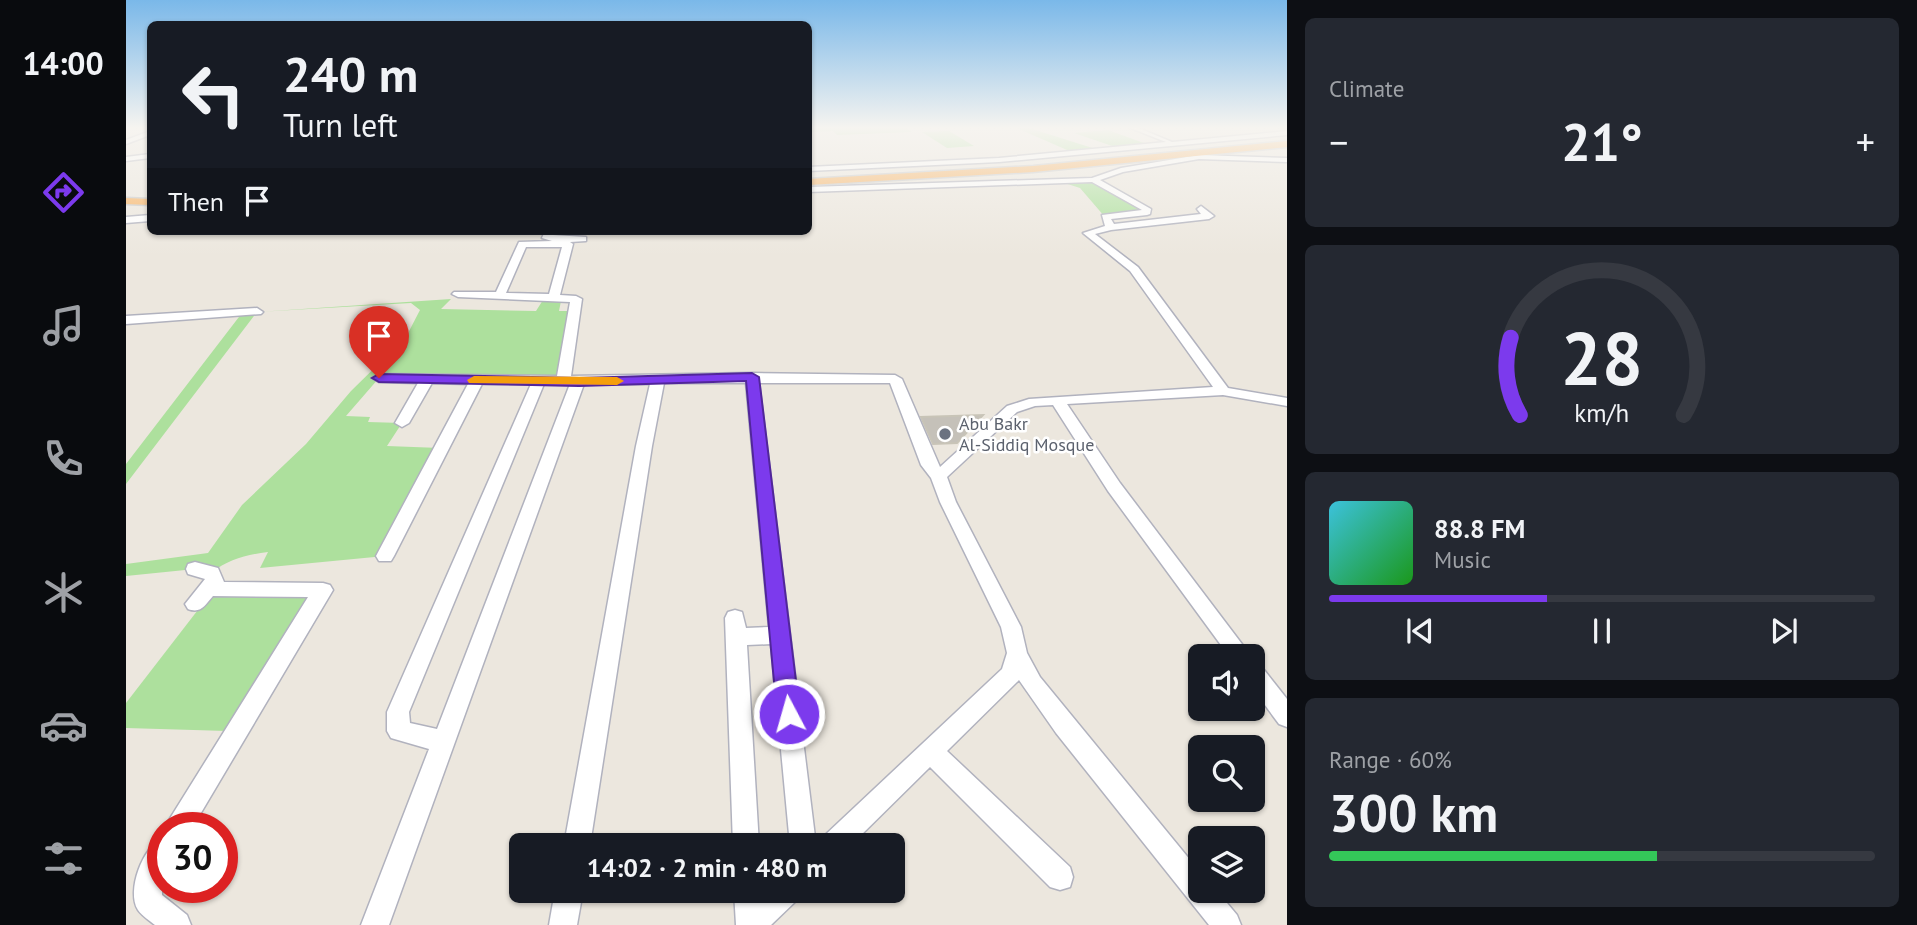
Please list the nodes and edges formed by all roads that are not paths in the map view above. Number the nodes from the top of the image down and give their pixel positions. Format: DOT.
graph roads {
  1 [pos="912,170"];
  2 [pos="1013,170"];
  3 [pos="1121,170"];
  4 [pos="812,176"];
  5 [pos="1093,180"];
  6 [pos="812,182"];
  7 [pos="812,190"];
  8 [pos="126,195"];
  9 [pos="147,196"];
  10 [pos="126,201"];
  11 [pos="147,202"];
  12 [pos="1201,209"];
  13 [pos="147,218"];
  14 [pos="126,219"];
  15 [pos="1111,227"];
  16 [pos="527,235"];
  17 [pos="548,235"];
  18 [pos="583,239"];
  19 [pos="565,241"];
  20 [pos="522,244"];
  21 [pos="458,294"];
  22 [pos="499,297"];
  23 [pos="554,299"];
  24 [pos="257,312"];
  25 [pos="126,320"];
  26 [pos="752,377"];
  27 [pos="379,378"];
  28 [pos="658,379"];
  29 [pos="427,380"];
  30 [pos="477,380"];
  31 [pos="539,381"];
  32 [pos="571,382"];
  33 [pos="1223,391"];
  34 [pos="1058,402"];
  35 [pos="1287,402"];
  36 [pos="402,423"];
  37 [pos="939,476"];
  38 [pos="384,556"];
  39 [pos="195,569"];
  40 [pos="780,635"];
  41 [pos="1232,644"];
  42 [pos="1017,653"];
  43 [pos="1265,688"];
  44 [pos="1287,717"];
  45 [pos="444,743"];
  46 [pos="930,751"];
  47 [pos="187,812"];
  48 [pos="578,833"];
  49 [pos="745,833"];
  50 [pos="802,833"];
  51 [pos="845,833"];
  52 [pos="1060,877"];
  53 [pos="150,903"];
  54 [pos="567,903"];
  55 [pos="772,903"];
  56 [pos="758,915"];
  57 [pos="177,925"];
  58 [pos="375,925"];
  59 [pos="563,925"];
  60 [pos="1227,925"];
  1 -- 4 [label="highway"];
  2 -- 6 [label="highway"];
  3 -- 5 [label="street"];
  5 -- 7 [label="street"];
  5 -- 15 [label="street"];
  8 -- 9 [label="highway"];
  10 -- 11 [label="highway"];
  12 -- 15 [label="street"];
  13 -- 14 [label="street"];
  15 -- 33 [label="street"];
  16 -- 20 [label="street"];
  17 -- 19 [label="street"];
  18 -- 19 [label="street"];
  19 -- 20 [label="street"];
  19 -- 23 [label="street"];
  20 -- 22 [label="street"];
  21 -- 22 [label="street"];
  22 -- 23 [label="street"];
  23 -- 32 [label="street"];
  24 -- 25 [label="street"];
  26 -- 28 [label="street"];
  26 -- 37 [label="street"];
  26 -- 40 [label="street"];
  27 -- 29 [label="street"];
  28 -- 32 [label="street"];
  28 -- 48 [label="street"];
  29 -- 30 [label="street"];
  29 -- 36 [label="street"];
  30 -- 31 [label="street"];
  30 -- 38 [label="street"];
  31 -- 32 [label="street"];
  31 -- 45 [label="street"];
  32 -- 45 [label="street"];
  33 -- 34 [label="street"];
  33 -- 35 [label="street"];
  34 -- 37 [label="street"];
  34 -- 41 [label="street"];
  37 -- 42 [label="street"];
  39 -- 47 [label="street"];
  40 -- 49 [label="street"];
  40 -- 50 [label="street"];
  42 -- 46 [label="street"];
  42 -- 60 [label="street"];
  43 -- 44 [label="street"];
  45 -- 58 [label="street"];
  46 -- 51 [label="street"];
  46 -- 52 [label="street"];
  53 -- 57 [label="street"];
  54 -- 59 [label="street"];
  55 -- 56 [label="street"];
}
